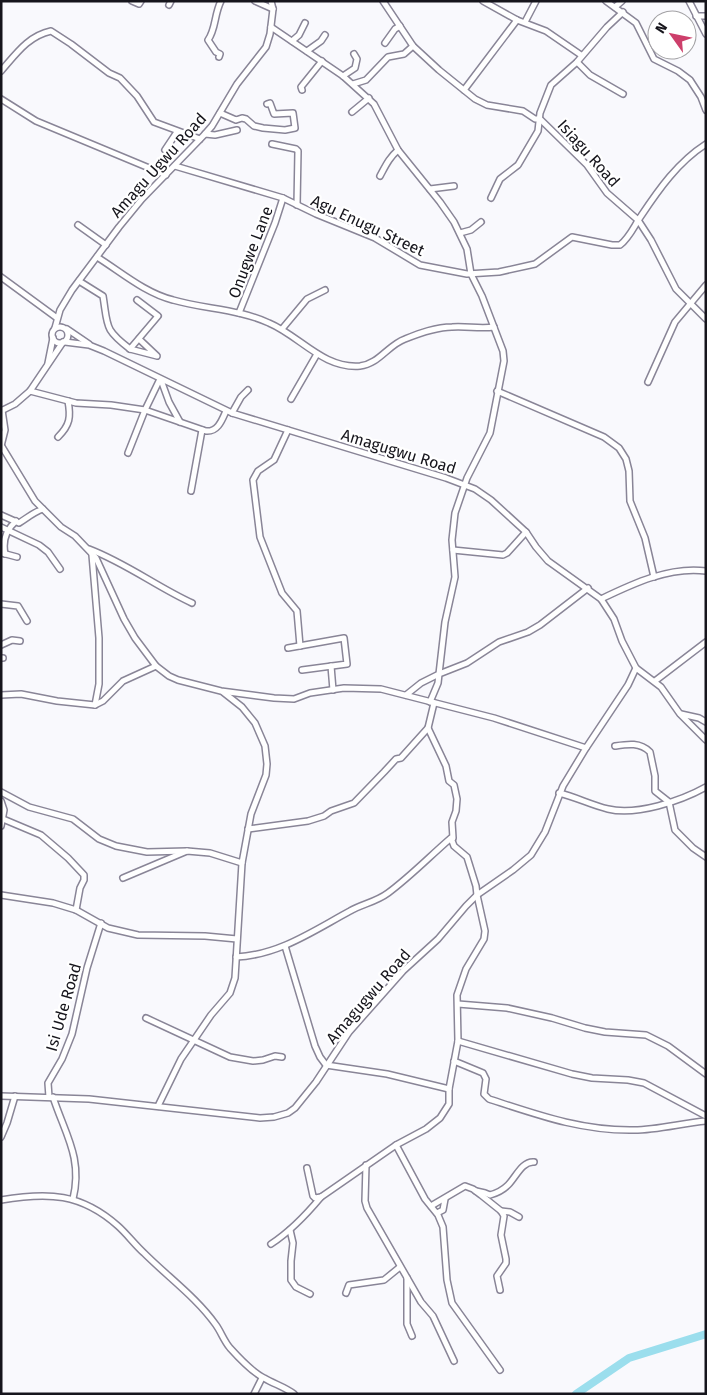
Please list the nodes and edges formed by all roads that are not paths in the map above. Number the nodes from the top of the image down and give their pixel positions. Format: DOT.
graph roads {
  1 [pos="132,1"];
  2 [pos="141,1"];
  3 [pos="221,1"];
  4 [pos="255,1"];
  5 [pos="271,1"];
  6 [pos="383,1"];
  7 [pos="483,1"];
  8 [pos="536,1"];
  9 [pos="606,1"];
  10 [pos="622,1"];
  11 [pos="615,7"];
  12 [pos="273,9"];
  13 [pos="623,12"];
  14 [pos="697,18"];
  15 [pos="517,20"];
  16 [pos="525,22"];
  17 [pos="306,23"];
  18 [pos="400,26"];
  19 [pos="271,27"];
  20 [pos="706,34"];
  21 [pos="325,35"];
  22 [pos="292,41"];
  23 [pos="386,43"];
  24 [pos="413,46"];
  25 [pos="307,51"];
  26 [pos="354,54"];
  27 [pos="581,56"];
  28 [pos="219,57"];
  29 [pos="322,61"];
  30 [pos="577,62"];
  31 [pos="1,70"];
  32 [pos="343,76"];
  33 [pos="353,84"];
  34 [pos="302,90"];
  35 [pos="464,90"];
  36 [pos="623,94"];
  37 [pos="369,98"];
  38 [pos="1,99"];
  39 [pos="267,104"];
  40 [pos="706,110"];
  41 [pos="352,112"];
  42 [pos="220,113"];
  43 [pos="540,119"];
  44 [pos="237,130"];
  45 [pos="177,132"];
  46 [pos="205,134"];
  47 [pos="200,139"];
  48 [pos="272,144"];
  49 [pos="706,144"];
  50 [pos="165,150"];
  51 [pos="398,150"];
  52 [pos="175,166"];
  53 [pos="166,175"];
  54 [pos="380,176"];
  55 [pos="454,186"];
  56 [pos="430,189"];
  57 [pos="283,198"];
  58 [pos="491,198"];
  59 [pos="296,205"];
  60 [pos="638,220"];
  61 [pos="481,222"];
  62 [pos="78,225"];
  63 [pos="460,233"];
  64 [pos="106,245"];
  65 [pos="97,257"];
  66 [pos="471,274"];
  67 [pos="1,277"];
  68 [pos="79,281"];
  69 [pos="706,285"];
  70 [pos="325,290"];
  71 [pos="137,300"];
  72 [pos="690,302"];
  73 [pos="239,314"];
  74 [pos="58,316"];
  75 [pos="706,319"];
  76 [pos="494,327"];
  77 [pos="55,328"];
  78 [pos="64,328"];
  79 [pos="282,329"];
  80 [pos="53,338"];
  81 [pos="139,339"];
  82 [pos="64,342"];
  83 [pos="89,345"];
  84 [pos="130,350"];
  85 [pos="317,354"];
  86 [pos="48,363"];
  87 [pos="160,379"];
  88 [pos="648,382"];
  89 [pos="248,390"];
  90 [pos="497,391"];
  91 [pos="30,392"];
  92 [pos="291,399"];
  93 [pos="68,401"];
  94 [pos="2,410"];
  95 [pos="145,410"];
  96 [pos="226,411"];
  97 [pos="232,414"];
  98 [pos="180,422"];
  99 [pos="202,430"];
  100 [pos="288,430"];
  101 [pos="58,437"];
  102 [pos="1,446"];
  103 [pos="128,453"];
  104 [pos="465,484"];
  105 [pos="191,491"];
  106 [pos="43,509"];
  107 [pos="1,514"];
  108 [pos="16,521"];
  109 [pos="1,527"];
  110 [pos="7,530"];
  111 [pos="526,532"];
  112 [pos="86,548"];
  113 [pos="453,550"];
  114 [pos="3,554"];
  115 [pos="92,554"];
  116 [pos="17,557"];
  117 [pos="60,569"];
  118 [pos="706,571"];
  119 [pos="654,577"];
  120 [pos="588,588"];
  121 [pos="601,599"];
  122 [pos="192,603"];
  123 [pos="1,604"];
  124 [pos="27,621"];
  125 [pos="20,641"];
  126 [pos="706,642"];
  127 [pos="1,645"];
  128 [pos="300,646"];
  129 [pos="288,648"];
  130 [pos="156,666"];
  131 [pos="331,666"];
  132 [pos="636,668"];
  133 [pos="302,670"];
  134 [pos="439,674"];
  135 [pos="655,681"];
  136 [pos="333,690"];
  137 [pos="222,691"];
  138 [pos="1,695"];
  139 [pos="406,695"];
  140 [pos="432,703"];
  141 [pos="95,705"];
  142 [pos="680,714"];
  143 [pos="706,722"];
  144 [pos="428,728"];
  145 [pos="706,740"];
  146 [pos="615,746"];
  147 [pos="586,748"];
  148 [pos="706,787"];
  149 [pos="1,792"];
  150 [pos="559,793"];
  151 [pos="1,801"];
  152 [pos="669,802"];
  153 [pos="3,819"];
  154 [pos="1,826"];
  155 [pos="248,829"];
  156 [pos="453,838"];
  157 [pos="187,851"];
  158 [pos="706,858"];
  159 [pos="242,862"];
  160 [pos="123,878"];
  161 [pos="1,895"];
  162 [pos="477,895"];
  163 [pos="76,910"];
  164 [pos="101,923"];
  165 [pos="237,939"];
  166 [pos="286,946"];
  167 [pos="236,957"];
  168 [pos="458,1004"];
  169 [pos="146,1018"];
  170 [pos="193,1040"];
  171 [pos="458,1041"];
  172 [pos="282,1057"];
  173 [pos="454,1061"];
  174 [pos="326,1065"];
  175 [pos="706,1074"];
  176 [pos="449,1088"];
  177 [pos="1,1096"];
  178 [pos="15,1096"];
  179 [pos="51,1097"];
  180 [pos="158,1106"];
  181 [pos="706,1116"];
  182 [pos="706,1121"];
  183 [pos="1,1137"];
  184 [pos="396,1145"];
  185 [pos="534,1162"];
  186 [pos="366,1165"];
  187 [pos="306,1168"];
  188 [pos="476,1191"];
  189 [pos="321,1197"];
  190 [pos="73,1199"];
  191 [pos="445,1199"];
  192 [pos="1,1200"];
  193 [pos="431,1206"];
  194 [pos="501,1211"];
  195 [pos="437,1214"];
  196 [pos="520,1217"];
  197 [pos="290,1230"];
  198 [pos="271,1244"];
  199 [pos="400,1267"];
  200 [pos="407,1278"];
  201 [pos="500,1290"];
  202 [pos="346,1292"];
  203 [pos="310,1294"];
  204 [pos="412,1336"];
  205 [pos="454,1361"];
  206 [pos="500,1370"];
  207 [pos="262,1378"];
  208 [pos="254,1394"];
  209 [pos="294,1394"];
  1 -- 2 [label="street"];
  3 -- 28 [label="street"];
  4 -- 12 [label="street"];
  5 -- 12 [label="street, Amagu Ugwu Road"];
  6 -- 18 [label="street, Isiagu Road"];
  7 -- 15 [label="street"];
  8 -- 16 [label="street"];
  9 -- 11 [label="street"];
  10 -- 11 [label="street"];
  11 -- 13 [label="street"];
  12 -- 19 [label="street, Amagu Ugwu Road"];
  13 -- 27 [label="street"];
  13 -- 40 [label="street"];
  14 -- 20 [label="street"];
  15 -- 16 [label="street"];
  15 -- 35 [label="street"];
  16 -- 27 [label="street"];
  17 -- 22 [label="street"];
  18 -- 23 [label="street"];
  18 -- 24 [label="street, Isiagu Road"];
  19 -- 22 [label="street"];
  19 -- 42 [label="street, Amagu Ugwu Road"];
  21 -- 25 [label="street"];
  22 -- 25 [label="street"];
  24 -- 33 [label="street"];
  24 -- 35 [label="street, Isiagu Road"];
  25 -- 29 [label="street"];
  26 -- 32 [label="street"];
  27 -- 30 [label="street"];
  29 -- 32 [label="street"];
  29 -- 34 [label="street"];
  30 -- 36 [label="street"];
  30 -- 43 [label="street"];
  31 -- 45 [label="street"];
  32 -- 33 [label="street"];
  33 -- 37 [label="street"];
  35 -- 43 [label="street, Isiagu Road"];
  37 -- 41 [label="street"];
  37 -- 51 [label="street"];
  38 -- 53 [label="street"];
  39 -- 42 [label="street"];
  42 -- 46 [label="street, Amagu Ugwu Road"];
  43 -- 58 [label="street"];
  43 -- 60 [label="street, Isiagu Road"];
  44 -- 46 [label="street"];
  45 -- 47 [label="street"];
  45 -- 50 [label="street"];
  46 -- 47 [label="street, Amagu Ugwu Road"];
  47 -- 52 [label="street, Amagu Ugwu Road"];
  48 -- 59 [label="street"];
  49 -- 60 [label="street, Agu Enugu Street"];
  51 -- 54 [label="street"];
  51 -- 56 [label="street"];
  52 -- 53 [label="street, Amagu Ugwu Road"];
  52 -- 57 [label="street, Agu Enugu Street"];
  53 -- 64 [label="street, Amagu Ugwu Road"];
  55 -- 56 [label="street"];
  56 -- 63 [label="street"];
  57 -- 59 [label="street, Agu Enugu Street"];
  57 -- 73 [label="street, Onugwe Lane"];
  59 -- 66 [label="street, Agu Enugu Street"];
  60 -- 66 [label="street, Agu Enugu Street"];
  60 -- 72 [label="street, Isiagu Road"];
  61 -- 63 [label="street"];
  62 -- 64 [label="street"];
  63 -- 66 [label="street"];
  64 -- 65 [label="street, Amagu Ugwu Road"];
  65 -- 68 [label="street, Amagu Ugwu Road"];
  65 -- 73 [label="street"];
  66 -- 76 [label="street"];
  67 -- 74 [label="street"];
  68 -- 74 [label="street, Amagu Ugwu Road"];
  68 -- 84 [label="street"];
  69 -- 72 [label="street"];
  70 -- 79 [label="street"];
  71 -- 81 [label="street"];
  72 -- 75 [label="street, Isiagu Road"];
  72 -- 88 [label="street"];
  73 -- 79 [label="street"];
  74 -- 77 [label="street"];
  74 -- 78 [label="street"];
  76 -- 85 [label="street"];
  76 -- 90 [label="street"];
  77 -- 78 [label="street"];
  77 -- 80 [label="street"];
  78 -- 82 [label="street"];
  78 -- 83 [label="street"];
  79 -- 85 [label="street"];
  80 -- 82 [label="street"];
  80 -- 86 [label="street"];
  81 -- 84 [label="street"];
  81 -- 84 [label="street"];
  82 -- 83 [label="street"];
  82 -- 86 [label="street"];
  83 -- 87 [label="street, Amagugwu Road"];
  85 -- 92 [label="street"];
  86 -- 91 [label="street"];
  87 -- 95 [label="street"];
  87 -- 96 [label="street, Amagugwu Road"];
  87 -- 98 [label="street"];
  89 -- 97 [label="street"];
  90 -- 104 [label="street"];
  90 -- 119 [label="street"];
  91 -- 93 [label="street"];
  91 -- 94 [label="street"];
  93 -- 95 [label="street"];
  93 -- 101 [label="street"];
  94 -- 102 [label="street"];
  95 -- 98 [label="street"];
  95 -- 103 [label="street"];
  96 -- 97 [label="street, Amagugwu Road"];
  96 -- 99 [label="street"];
  97 -- 100 [label="street, Amagugwu Road"];
  98 -- 99 [label="street"];
  99 -- 105 [label="street"];
  100 -- 104 [label="street, Amagugwu Road"];
  100 -- 128 [label="street"];
  102 -- 106 [label="street"];
  104 -- 111 [label="street, Amagugwu Road"];
  104 -- 113 [label="street"];
  106 -- 108 [label="street"];
  106 -- 112 [label="street"];
  107 -- 108 [label="street"];
  108 -- 110 [label="street"];
  109 -- 110 [label="street"];
  110 -- 114 [label="street"];
  110 -- 117 [label="street"];
  111 -- 113 [label="street"];
  111 -- 120 [label="street, Amagugwu Road"];
  112 -- 115 [label="street"];
  112 -- 122 [label="street"];
  113 -- 134 [label="street"];
  114 -- 116 [label="street"];
  115 -- 130 [label="street"];
  115 -- 141 [label="street"];
  118 -- 119 [label="street"];
  119 -- 121 [label="street"];
  120 -- 121 [label="street, Amagugwu Road"];
  120 -- 134 [label="street"];
  121 -- 132 [label="street, Amagugwu Road"];
  123 -- 124 [label="street"];
  125 -- 127 [label="street"];
  126 -- 135 [label="street"];
  128 -- 129 [label="street"];
  128 -- 131 [label="street"];
  130 -- 137 [label="street"];
  130 -- 141 [label="street"];
  131 -- 133 [label="street"];
  131 -- 136 [label="street"];
  132 -- 135 [label="street, Amagugwu Road"];
  132 -- 147 [label="street, Amagugwu Road"];
  134 -- 139 [label="street"];
  134 -- 140 [label="street"];
  135 -- 142 [label="street, Amagugwu Road"];
  136 -- 137 [label="street"];
  136 -- 139 [label="street"];
  137 -- 155 [label="street"];
  138 -- 141 [label="street"];
  139 -- 140 [label="street"];
  140 -- 144 [label="street"];
  140 -- 147 [label="street"];
  142 -- 143 [label="street"];
  142 -- 145 [label="street, Amagugwu Road"];
  144 -- 155 [label="street"];
  144 -- 156 [label="street"];
  146 -- 152 [label="street"];
  147 -- 150 [label="street, Amagugwu Road"];
  148 -- 152 [label="street"];
  149 -- 157 [label="street"];
  150 -- 152 [label="street"];
  150 -- 162 [label="street, Amagugwu Road"];
  151 -- 153 [label="street"];
  152 -- 158 [label="street"];
  153 -- 154 [label="street"];
  153 -- 163 [label="street"];
  155 -- 159 [label="street"];
  156 -- 162 [label="street"];
  156 -- 166 [label="street"];
  157 -- 159 [label="street"];
  157 -- 160 [label="street"];
  159 -- 165 [label="street"];
  161 -- 163 [label="street"];
  162 -- 168 [label="street"];
  162 -- 174 [label="street, Amagugwu Road"];
  163 -- 164 [label="street"];
  164 -- 165 [label="street"];
  164 -- 179 [label="street, Isi Ude Road"];
  165 -- 167 [label="street"];
  166 -- 167 [label="street"];
  166 -- 174 [label="street"];
  167 -- 170 [label="street"];
  168 -- 171 [label="street"];
  168 -- 175 [label="street"];
  169 -- 170 [label="street"];
  170 -- 172 [label="street"];
  170 -- 180 [label="street"];
  171 -- 173 [label="street"];
  171 -- 181 [label="street"];
  173 -- 176 [label="street"];
  173 -- 182 [label="street"];
  174 -- 176 [label="street"];
  174 -- 180 [label="street, Amagugwu Road"];
  176 -- 184 [label="street"];
  177 -- 178 [label="street, Amagugwu Road"];
  178 -- 179 [label="street, Amagugwu Road"];
  178 -- 183 [label="street"];
  179 -- 180 [label="street, Amagugwu Road"];
  179 -- 190 [label="street"];
  184 -- 186 [label="street"];
  184 -- 193 [label="street"];
  185 -- 188 [label="street"];
  186 -- 189 [label="street"];
  186 -- 199 [label="street"];
  187 -- 189 [label="street"];
  188 -- 191 [label="street"];
  188 -- 194 [label="street"];
  189 -- 197 [label="street"];
  190 -- 192 [label="street"];
  190 -- 207 [label="street"];
  191 -- 193 [label="street"];
  191 -- 195 [label="street"];
  193 -- 195 [label="street"];
  194 -- 196 [label="street"];
  194 -- 201 [label="street"];
  195 -- 206 [label="street"];
  197 -- 198 [label="street"];
  197 -- 203 [label="street"];
  199 -- 200 [label="street"];
  199 -- 202 [label="street"];
  200 -- 204 [label="street"];
  200 -- 205 [label="street"];
  207 -- 208 [label="street"];
  207 -- 209 [label="street"];
}
